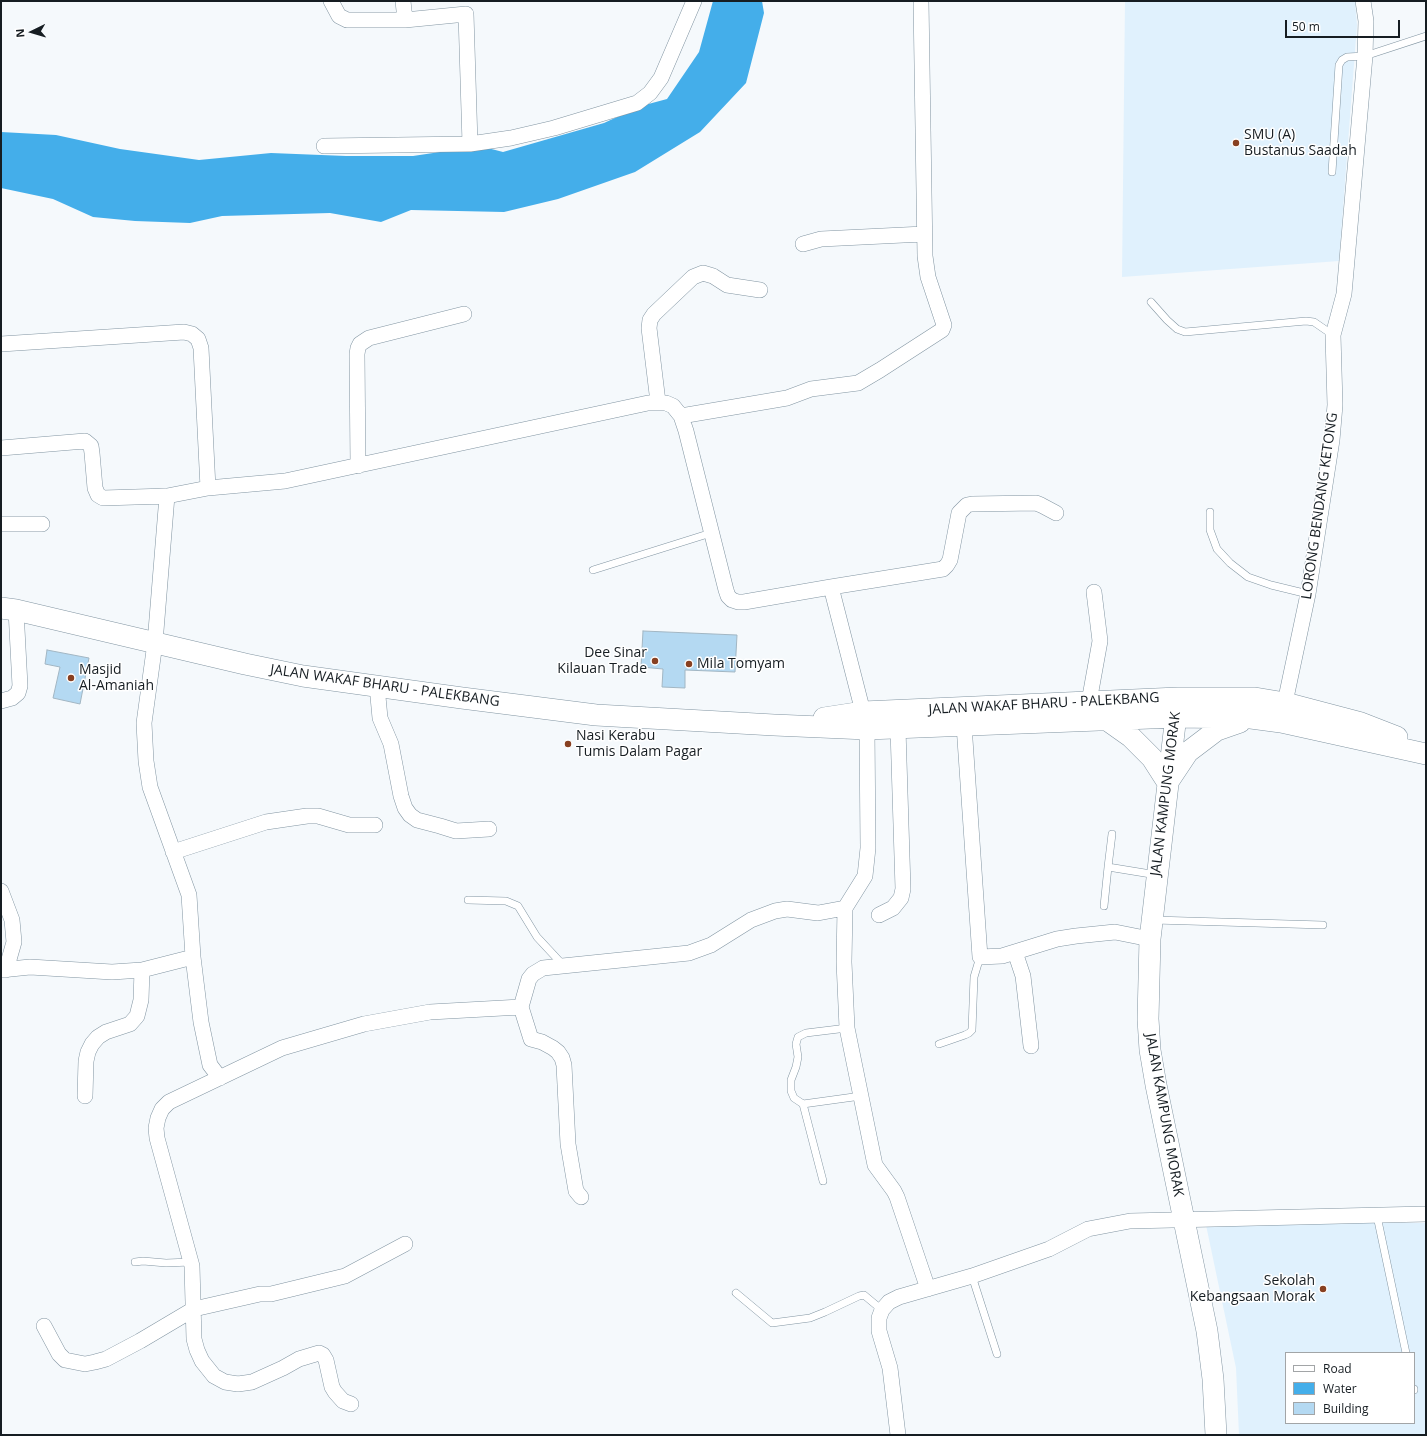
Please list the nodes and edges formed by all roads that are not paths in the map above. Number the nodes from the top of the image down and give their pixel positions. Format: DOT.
graph roads {
  1 [pos="331,1"];
  2 [pos="403,1"];
  3 [pos="694,1"];
  4 [pos="921,1"];
  5 [pos="1362,1"];
  6 [pos="465,8"];
  7 [pos="405,20"];
  8 [pos="1426,36"];
  9 [pos="1365,56"];
  10 [pos="470,144"];
  11 [pos="324,146"];
  12 [pos="1332,172"];
  13 [pos="924,234"];
  14 [pos="803,244"];
  15 [pos="760,290"];
  16 [pos="1151,302"];
  17 [pos="464,314"];
  18 [pos="1333,336"];
  19 [pos="1,344"];
  20 [pos="658,402"];
  21 [pos="681,416"];
  22 [pos="1,448"];
  23 [pos="358,466"];
  24 [pos="208,488"];
  25 [pos="167,496"];
  26 [pos="1210,512"];
  27 [pos="1056,513"];
  28 [pos="1,524"];
  29 [pos="42,524"];
  30 [pos="711,533"];
  31 [pos="593,570"];
  32 [pos="831,587"];
  33 [pos="1094,592"];
  34 [pos="1308,594"];
  35 [pos="9,609"];
  36 [pos="155,643"];
  37 [pos="377,686"];
  38 [pos="1,701"];
  39 [pos="1089,702"];
  40 [pos="1177,708"];
  41 [pos="1283,713"];
  42 [pos="1251,718"];
  43 [pos="1107,720"];
  44 [pos="865,721"];
  45 [pos="964,725"];
  46 [pos="898,729"];
  47 [pos="1426,750"];
  48 [pos="1426,754"];
  49 [pos="1168,783"];
  50 [pos="375,825"];
  51 [pos="489,829"];
  52 [pos="1112,834"];
  53 [pos="174,852"];
  54 [pos="1108,867"];
  55 [pos="1157,874"];
  56 [pos="1,891"];
  57 [pos="468,900"];
  58 [pos="1104,906"];
  59 [pos="845,908"];
  60 [pos="879,915"];
  61 [pos="1323,925"];
  62 [pos="1151,930"];
  63 [pos="1015,952"];
  64 [pos="193,957"];
  65 [pos="980,957"];
  66 [pos="565,967"];
  67 [pos="4,970"];
  68 [pos="142,970"];
  69 [pos="521,1007"];
  70 [pos="847,1028"];
  71 [pos="940,1044"];
  72 [pos="1031,1046"];
  73 [pos="220,1078"];
  74 [pos="84,1096"];
  75 [pos="861,1096"];
  76 [pos="804,1104"];
  77 [pos="823,1181"];
  78 [pos="581,1197"];
  79 [pos="1426,1214"];
  80 [pos="1376,1216"];
  81 [pos="1184,1220"];
  82 [pos="405,1244"];
  83 [pos="135,1262"];
  84 [pos="191,1262"];
  85 [pos="972,1276"];
  86 [pos="928,1289"];
  87 [pos="736,1293"];
  88 [pos="194,1309"];
  89 [pos="882,1310"];
  90 [pos="44,1326"];
  91 [pos="1406,1352"];
  92 [pos="997,1354"];
  93 [pos="351,1404"];
  94 [pos="898,1435"];
  95 [pos="1216,1435"];
  1 -- 7 [label="street"];
  2 -- 7 [label="street"];
  3 -- 10 [label="street"];
  4 -- 13 [label="street"];
  5 -- 9 [label="street, LORONG BENDANG KETONG"];
  6 -- 7 [label="street"];
  6 -- 10 [label="street"];
  8 -- 9 [label="lane"];
  9 -- 12 [label="lane"];
  9 -- 18 [label="street, LORONG BENDANG KETONG"];
  10 -- 11 [label="street"];
  13 -- 14 [label="street"];
  13 -- 21 [label="street"];
  15 -- 20 [label="street"];
  16 -- 18 [label="lane"];
  17 -- 23 [label="street"];
  18 -- 34 [label="street, LORONG BENDANG KETONG"];
  19 -- 24 [label="street"];
  20 -- 21 [label="street"];
  20 -- 23 [label="street"];
  21 -- 30 [label="street"];
  22 -- 25 [label="street"];
  23 -- 24 [label="street"];
  24 -- 25 [label="street"];
  25 -- 36 [label="street"];
  26 -- 34 [label="lane"];
  27 -- 32 [label="street"];
  28 -- 29 [label="street"];
  30 -- 31 [label="lane"];
  30 -- 32 [label="street"];
  32 -- 44 [label="street"];
  33 -- 39 [label="street"];
  34 -- 41 [label="street, LORONG BENDANG KETONG"];
  35 -- 36 [label="main road, JALAN WAKAF BHARU - PALEKBANG"];
  35 -- 38 [label="street"];
  36 -- 37 [label="main road, JALAN WAKAF BHARU - PALEKBANG"];
  36 -- 53 [label="street"];
  37 -- 44 [label="main road, JALAN WAKAF BHARU - PALEKBANG"];
  37 -- 51 [label="street"];
  39 -- 40 [label="main road, JALAN WAKAF BHARU - PALEKBANG"];
  39 -- 44 [label="main road, JALAN WAKAF BHARU - PALEKBANG"];
  40 -- 41 [label="main road, JALAN WAKAF BHARU - PALEKBANG"];
  40 -- 42 [label="main road, JALAN WAKAF BHARU - PALEKBANG"];
  40 -- 43 [label="main road, JALAN WAKAF BHARU - PALEKBANG"];
  40 -- 49 [label="main road, JALAN KAMPUNG MORAK"];
  41 -- 42 [label="main road, JALAN WAKAF BHARU - PALEKBANG"];
  41 -- 47 [label="main road, JALAN WAKAF BHARU - PALEKBANG"];
  41 -- 48 [label="main road, JALAN WAKAF BHARU - PALEKBANG"];
  42 -- 49 [label="main road"];
  43 -- 45 [label="main road, JALAN WAKAF BHARU - PALEKBANG"];
  43 -- 49 [label="main road"];
  44 -- 46 [label="main road, JALAN WAKAF BHARU - PALEKBANG"];
  44 -- 59 [label="street"];
  45 -- 46 [label="main road, JALAN WAKAF BHARU - PALEKBANG"];
  45 -- 65 [label="street"];
  46 -- 60 [label="street"];
  49 -- 55 [label="main road, JALAN KAMPUNG MORAK"];
  50 -- 53 [label="street"];
  52 -- 54 [label="lane"];
  53 -- 64 [label="street"];
  54 -- 55 [label="lane"];
  54 -- 58 [label="lane"];
  55 -- 62 [label="main road, JALAN KAMPUNG MORAK"];
  56 -- 67 [label="street"];
  57 -- 66 [label="lane"];
  59 -- 66 [label="street"];
  59 -- 70 [label="street"];
  61 -- 62 [label="lane"];
  62 -- 63 [label="street"];
  62 -- 81 [label="main road, JALAN KAMPUNG MORAK"];
  63 -- 65 [label="street"];
  63 -- 72 [label="street"];
  64 -- 68 [label="street"];
  64 -- 73 [label="street"];
  65 -- 71 [label="lane"];
  66 -- 69 [label="street"];
  67 -- 68 [label="street"];
  68 -- 74 [label="street"];
  69 -- 73 [label="street"];
  69 -- 78 [label="street"];
  70 -- 75 [label="street"];
  70 -- 76 [label="lane"];
  73 -- 84 [label="street"];
  75 -- 76 [label="lane"];
  75 -- 86 [label="street"];
  76 -- 77 [label="lane"];
  79 -- 80 [label="street"];
  80 -- 81 [label="street"];
  80 -- 91 [label="lane"];
  81 -- 85 [label="street"];
  81 -- 95 [label="main road, JALAN KAMPUNG MORAK"];
  82 -- 88 [label="street"];
  83 -- 84 [label="lane"];
  84 -- 88 [label="street"];
  85 -- 86 [label="street"];
  85 -- 92 [label="lane"];
  86 -- 89 [label="street"];
  87 -- 89 [label="lane"];
  88 -- 90 [label="street"];
  88 -- 93 [label="street"];
  89 -- 94 [label="street"];
}
